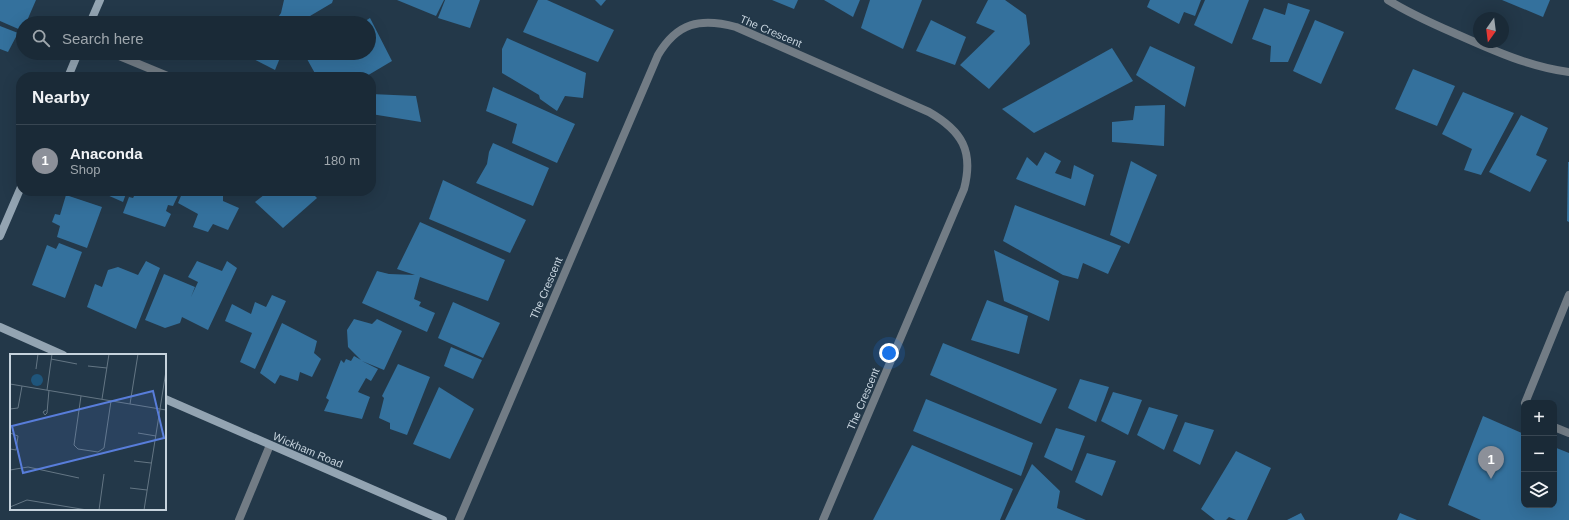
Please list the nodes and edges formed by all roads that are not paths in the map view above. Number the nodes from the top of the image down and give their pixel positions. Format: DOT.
graph roads {
  1 [pos="100,0"];
  2 [pos="1388,0"];
  3 [pos="93,16"];
  4 [pos="75,60"];
  5 [pos="129,60"];
  6 [pos="70,72"];
  7 [pos="158,72"];
  8 [pos="1569,72"];
  9 [pos="17,196"];
  10 [pos="0,236"];
  11 [pos="1569,295"];
  12 [pos="0,327"];
  13 [pos="61,354"];
  14 [pos="166,400"];
  15 [pos="1526,400"];
  16 [pos="1557,428"];
  17 [pos="1569,433"];
  18 [pos="270,445"];
  19 [pos="239,520"];
  20 [pos="443,520"];
  21 [pos="459,520"];
  22 [pos="823,520"];
  1 -- 3 [label="main road"];
  2 -- 8 [label="street"];
  4 -- 6 [label="main road"];
  5 -- 7 [label="street"];
  9 -- 10 [label="main road"];
  11 -- 15 [label="street"];
  12 -- 13 [label="main road"];
  14 -- 18 [label="main road, Wickham Road"];
  16 -- 17 [label="street"];
  18 -- 19 [label="street"];
  18 -- 20 [label="main road, Wickham Road"];
  21 -- 22 [label="street, The Crescent"];
}
